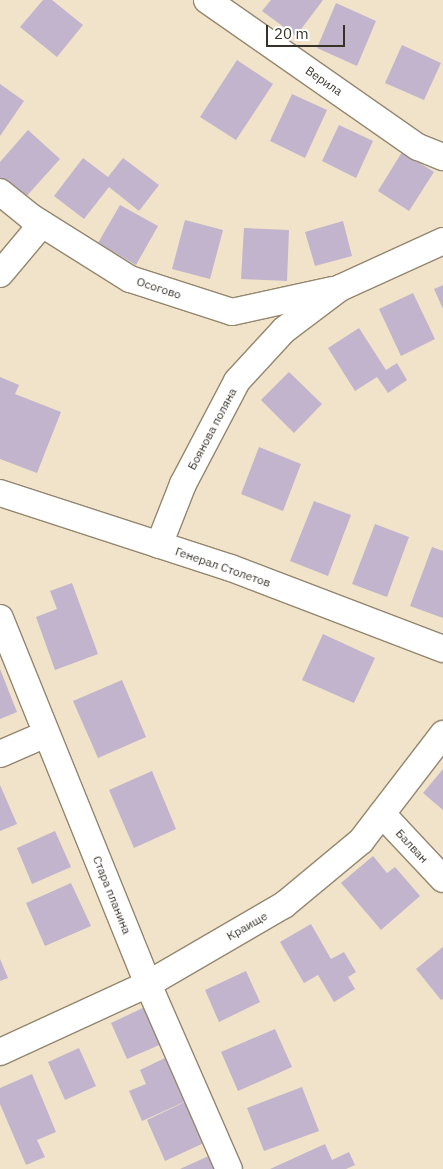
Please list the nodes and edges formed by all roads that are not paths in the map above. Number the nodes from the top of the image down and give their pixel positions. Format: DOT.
graph roads {
  1 [pos="207,0"];
  2 [pos="443,157"];
  3 [pos="0,192"];
  4 [pos="42,224"];
  5 [pos="443,242"];
  6 [pos="0,274"];
  7 [pos="340,288"];
  8 [pos="0,493"];
  9 [pos="159,545"];
  10 [pos="0,618"];
  11 [pos="443,649"];
  12 [pos="46,734"];
  13 [pos="443,734"];
  14 [pos="0,754"];
  15 [pos="382,814"];
  16 [pos="443,879"];
  17 [pos="148,984"];
  18 [pos="0,1052"];
  19 [pos="229,1169"];
  1 -- 2 [label="street, Верила"];
  3 -- 4 [label="street, Осогово"];
  4 -- 6 [label="street"];
  4 -- 7 [label="street, Осогово"];
  5 -- 7 [label="street, Боянова поляна"];
  7 -- 9 [label="street, Боянова поляна"];
  8 -- 9 [label="street, Генерал Столетов"];
  9 -- 11 [label="street, Генерал Столетов"];
  10 -- 12 [label="street, Стара планина"];
  12 -- 14 [label="street"];
  12 -- 17 [label="street, Стара планина"];
  13 -- 15 [label="street, Краище"];
  15 -- 16 [label="street, Балван"];
  15 -- 17 [label="street, Краище"];
  17 -- 18 [label="street, Краище"];
  17 -- 19 [label="street, Стара планина"];
}
